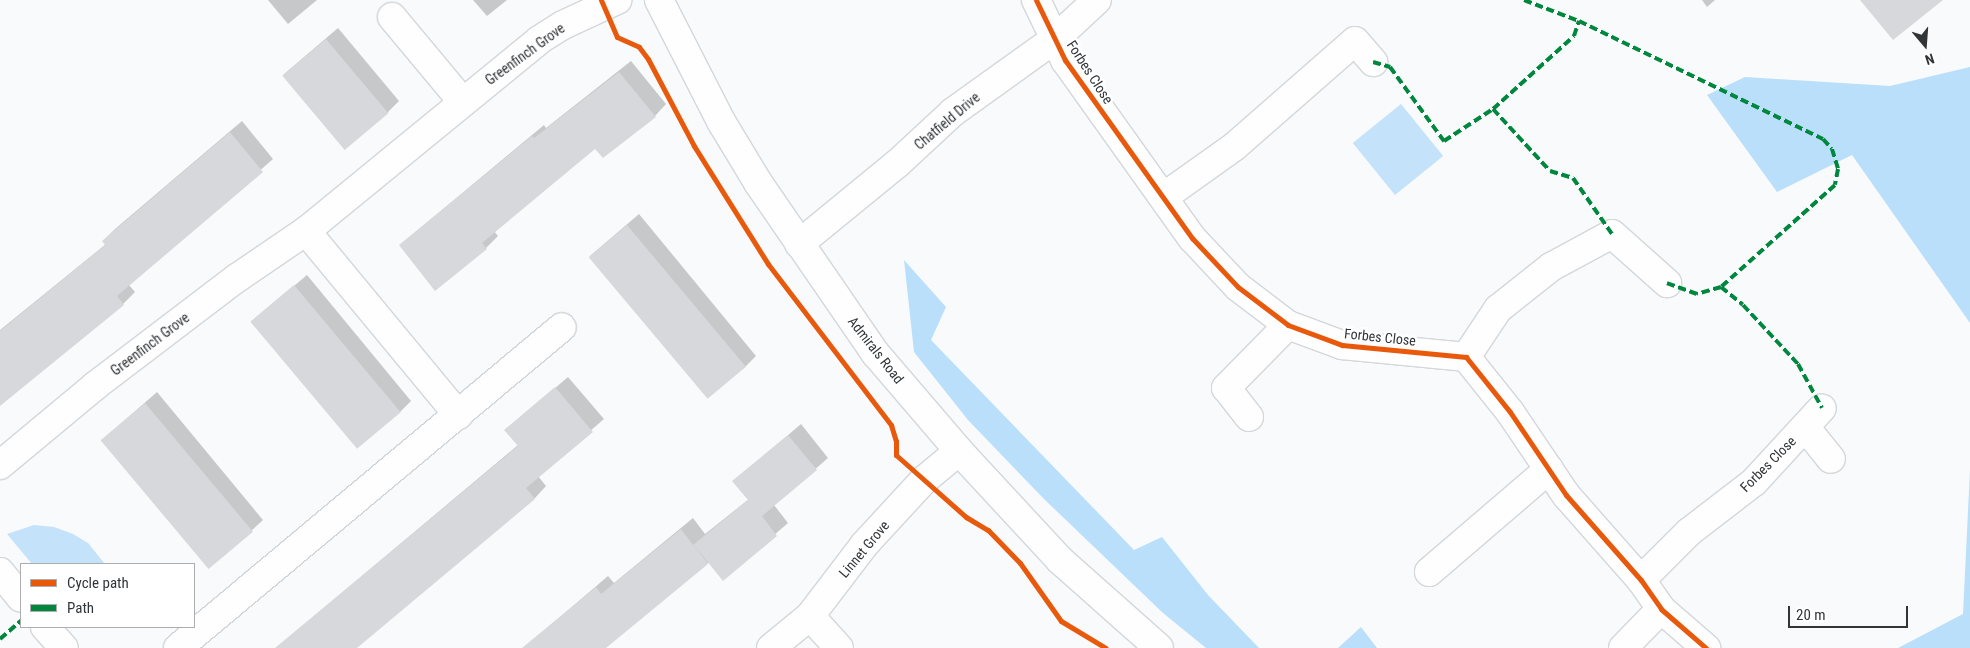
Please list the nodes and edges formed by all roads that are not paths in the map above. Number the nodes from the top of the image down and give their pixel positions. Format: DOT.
graph roads {
  1 [pos="618,0"];
  2 [pos="659,0"];
  3 [pos="1036,0"];
  4 [pos="1097,0"];
  5 [pos="392,17"];
  6 [pos="1055,39"];
  7 [pos="1373,62"];
  8 [pos="462,101"];
  9 [pos="1165,196"];
  10 [pos="306,231"];
  11 [pos="799,244"];
  12 [pos="1667,283"];
  13 [pos="1288,325"];
  14 [pos="562,327"];
  15 [pos="1466,356"];
  16 [pos="458,415"];
  17 [pos="1249,418"];
  18 [pos="959,451"];
  19 [pos="1831,459"];
  20 [pos="0,466"];
  21 [pos="1549,469"];
  22 [pos="0,572"];
  23 [pos="1429,572"];
  24 [pos="1641,580"];
  25 [pos="20,597"];
  26 [pos="1661,609"];
  27 [pos="810,616"];
  28 [pos="46,628"];
  29 [pos="64,648"];
  30 [pos="178,648"];
  31 [pos="771,648"];
  32 [pos="839,648"];
  33 [pos="1159,648"];
  34 [pos="1623,648"];
  35 [pos="1706,648"];
  1 -- 8 [label="street, Greenfinch Grove"];
  2 -- 11 [label="street, Admirals Road"];
  3 -- 6 [label="street, Forbes Close"];
  4 -- 6 [label="street, Chatfield Drive"];
  5 -- 8 [label="street"];
  6 -- 9 [label="street, Forbes Close"];
  6 -- 11 [label="street, Chatfield Drive"];
  7 -- 9 [label="street"];
  8 -- 10 [label="street, Greenfinch Grove"];
  9 -- 13 [label="street, Forbes Close"];
  10 -- 16 [label="street"];
  10 -- 20 [label="street, Greenfinch Grove"];
  11 -- 18 [label="street, Admirals Road"];
  12 -- 15 [label="street"];
  13 -- 15 [label="street, Forbes Close"];
  13 -- 17 [label="street"];
  14 -- 16 [label="street"];
  15 -- 21 [label="street"];
  16 -- 30 [label="street"];
  18 -- 27 [label="street, Linnet Grove"];
  18 -- 33 [label="street, Admirals Road"];
  19 -- 24 [label="street, Forbes Close"];
  21 -- 23 [label="street"];
  21 -- 24 [label="street"];
  22 -- 25 [label="street"];
  24 -- 26 [label="street"];
  26 -- 34 [label="street"];
  26 -- 35 [label="street"];
  27 -- 31 [label="street, Linnet Grove"];
  27 -- 32 [label="street"];
  28 -- 29 [label="street"];
}
